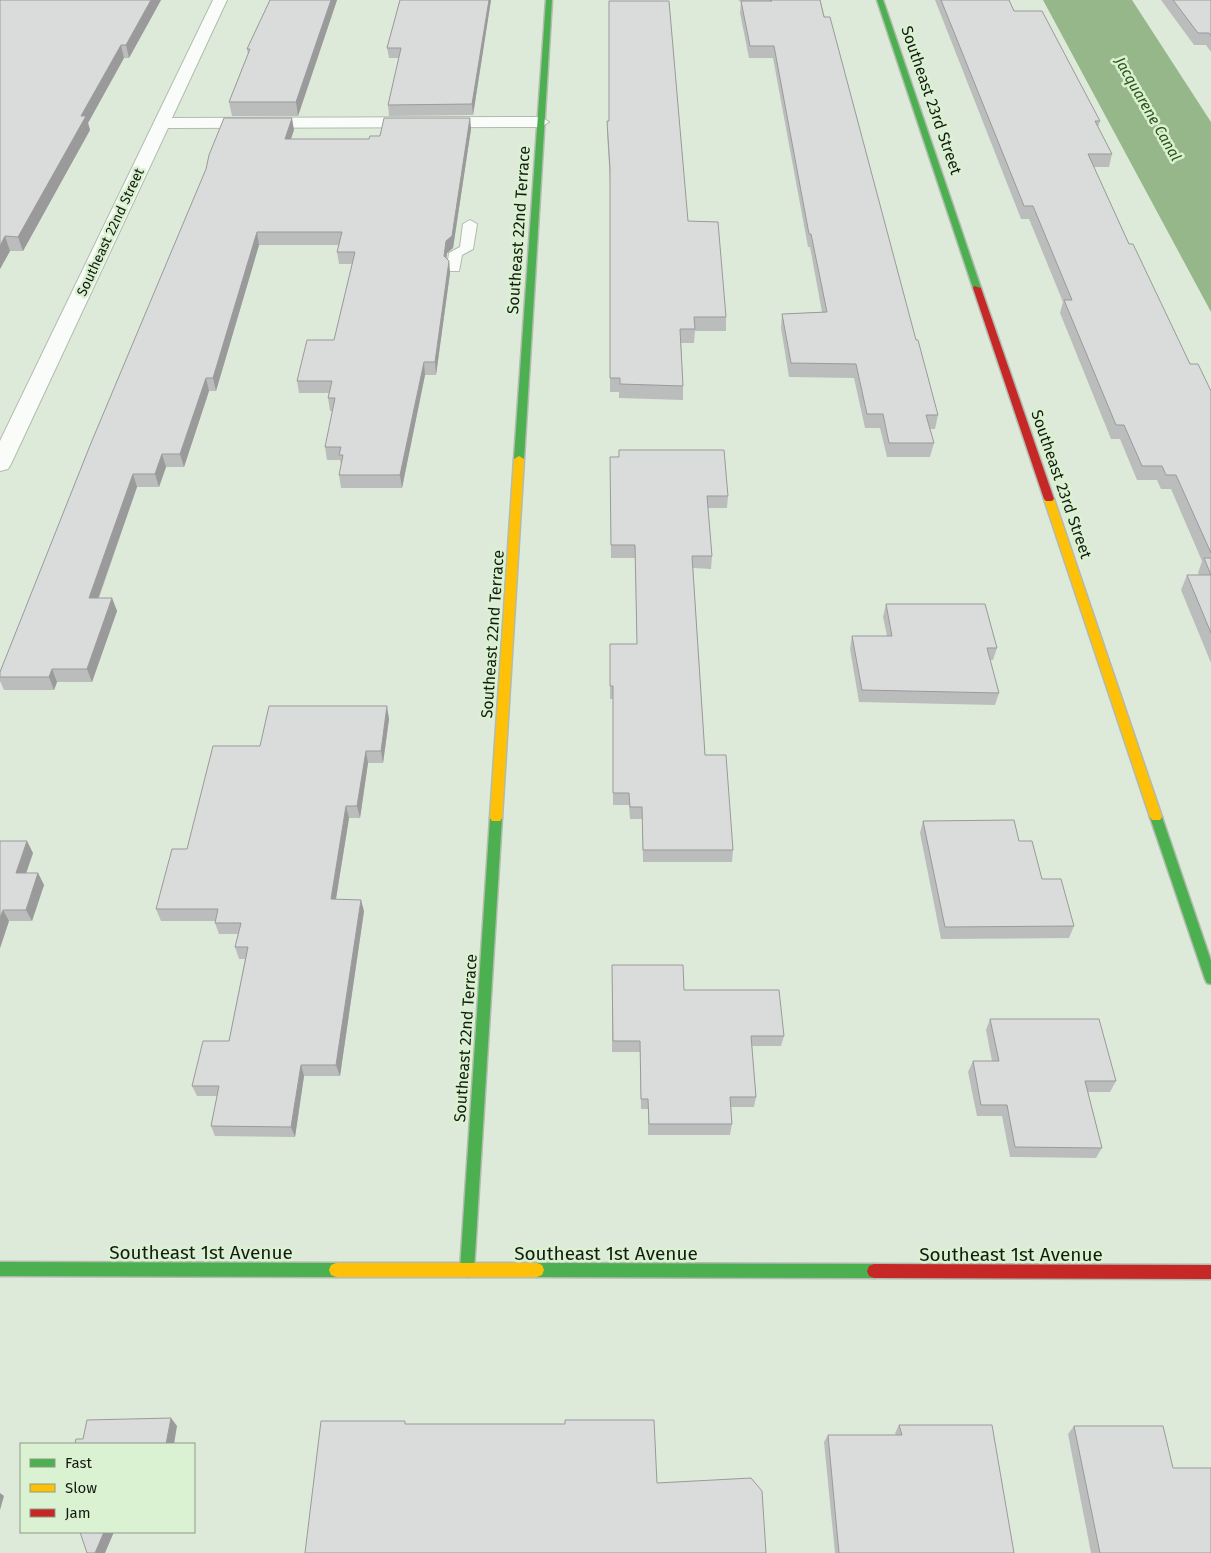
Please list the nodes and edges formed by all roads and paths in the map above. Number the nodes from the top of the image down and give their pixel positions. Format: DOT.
graph roads {
  1 [pos="220,0"];
  2 [pos="549,0"];
  3 [pos="880,0"];
  4 [pos="541,122"];
  5 [pos="162,123"];
  6 [pos="470,224"];
  7 [pos="454,268"];
  8 [pos="0,464"];
  9 [pos="1211,979"];
  10 [pos="0,1269"];
  11 [pos="467,1270"];
  12 [pos="1211,1272"];
  1 -- 5 [label="street, Southeast 22nd Street"];
  2 -- 4 [label="street, Southeast 22nd Terrace"];
  3 -- 9 [label="street, Southeast 23rd Street"];
  4 -- 5 [label="street"];
  4 -- 11 [label="street, Southeast 22nd Terrace"];
  5 -- 8 [label="street, Southeast 22nd Street"];
  6 -- 7 [label="lane"];
  10 -- 11 [label="street, Southeast 1st Avenue"];
  11 -- 12 [label="street, Southeast 1st Avenue"];
}
